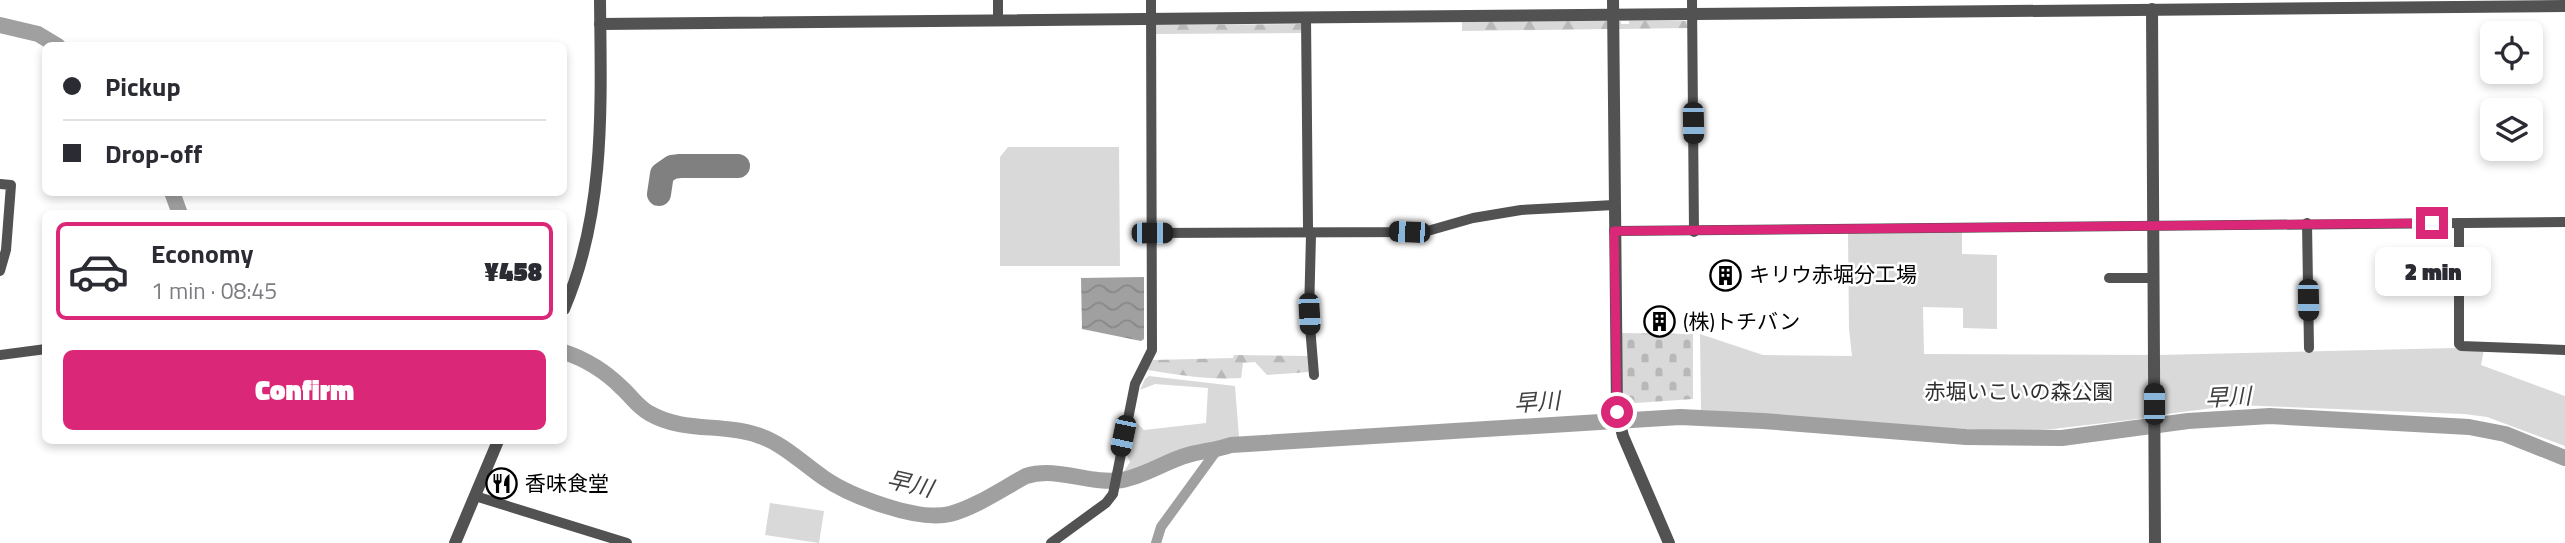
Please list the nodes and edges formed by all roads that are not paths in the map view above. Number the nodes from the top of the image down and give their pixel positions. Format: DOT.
graph roads {
  1 [pos="600,0"];
  2 [pos="998,0"];
  3 [pos="1151,0"];
  4 [pos="1613,0"];
  5 [pos="1692,0"];
  6 [pos="2458,3"];
  7 [pos="2152,5"];
  8 [pos="2565,6"];
  9 [pos="1613,15"];
  10 [pos="1692,15"];
  11 [pos="1306,18"];
  12 [pos="1151,19"];
  13 [pos="998,21"];
  14 [pos="600,24"];
  15 [pos="0,184"];
  16 [pos="1614,205"];
  17 [pos="2565,222"];
  18 [pos="2307,223"];
  19 [pos="2459,223"];
  20 [pos="2153,225"];
  21 [pos="1309,231"];
  22 [pos="1614,231"];
  23 [pos="1695,232"];
  24 [pos="1152,233"];
  25 [pos="0,271"];
  26 [pos="2109,278"];
  27 [pos="2154,278"];
  28 [pos="567,301"];
  29 [pos="2309,348"];
  30 [pos="42,350"];
  31 [pos="2565,350"];
  32 [pos="0,355"];
  33 [pos="1314,375"];
  34 [pos="497,444"];
  35 [pos="475,496"];
  36 [pos="455,543"];
  37 [pos="627,543"];
  38 [pos="1051,543"];
  39 [pos="1669,543"];
  40 [pos="2155,543"];
  1 -- 14 [label="street"];
  2 -- 13 [label="street"];
  3 -- 12 [label="street"];
  4 -- 9 [label="street"];
  5 -- 10 [label="street"];
  6 -- 7 [label="street"];
  6 -- 8 [label="street"];
  7 -- 10 [label="street"];
  7 -- 20 [label="street"];
  9 -- 10 [label="street"];
  9 -- 11 [label="street"];
  9 -- 16 [label="street"];
  10 -- 23 [label="street"];
  11 -- 12 [label="street"];
  11 -- 21 [label="street"];
  12 -- 13 [label="street"];
  12 -- 24 [label="street"];
  13 -- 14 [label="street"];
  14 -- 28 [label="street"];
  15 -- 25 [label="street"];
  16 -- 21 [label="street"];
  16 -- 22 [label="street"];
  17 -- 19 [label="street"];
  18 -- 19 [label="street"];
  18 -- 20 [label="street"];
  18 -- 29 [label="street"];
  19 -- 31 [label="street"];
  20 -- 23 [label="street"];
  20 -- 27 [label="street"];
  21 -- 24 [label="street"];
  21 -- 33 [label="street"];
  22 -- 23 [label="street"];
  22 -- 39 [label="street"];
  24 -- 38 [label="street"];
  26 -- 27 [label="street"];
  27 -- 40 [label="street"];
  30 -- 32 [label="street"];
  34 -- 35 [label="street"];
  35 -- 36 [label="street"];
  35 -- 37 [label="street"];
}
